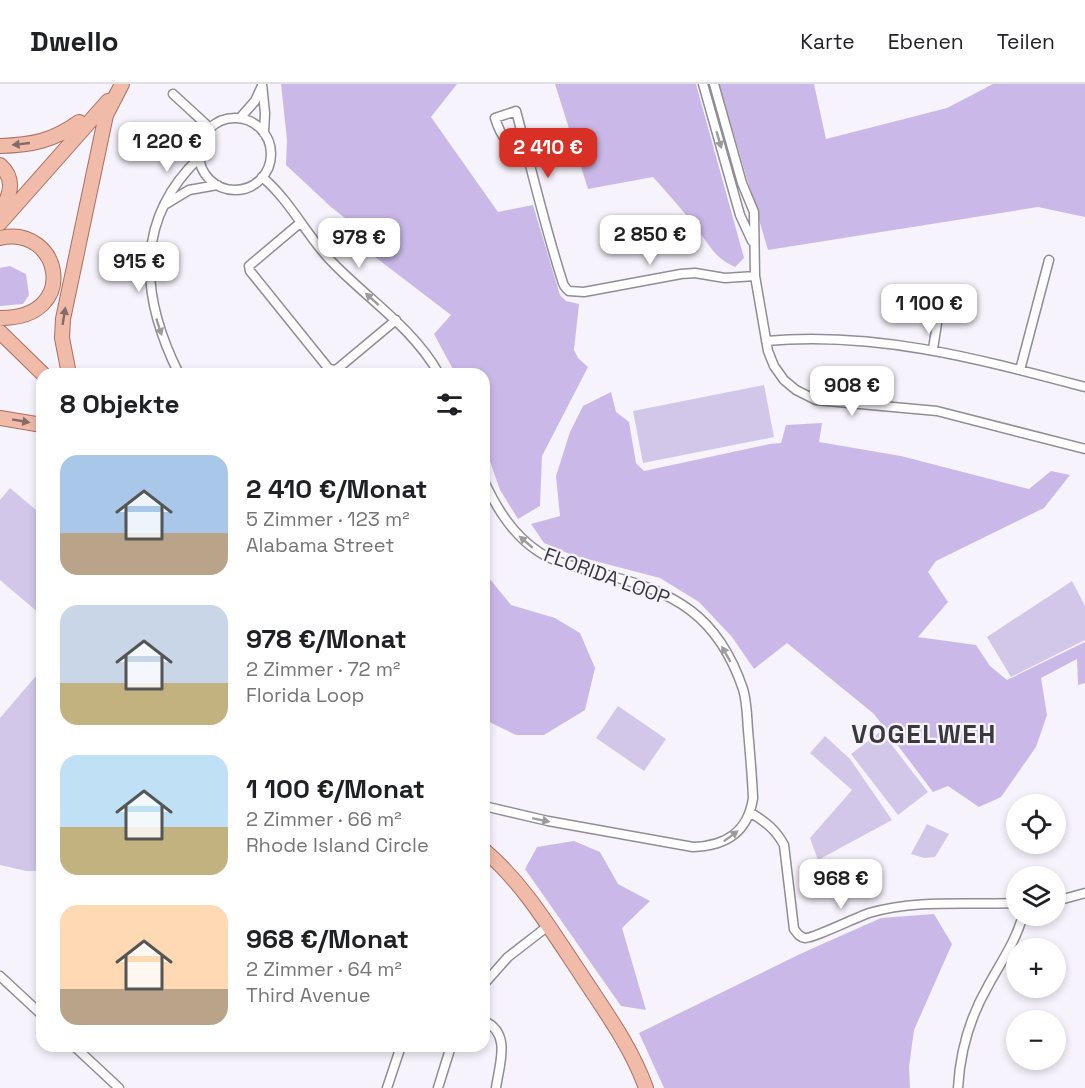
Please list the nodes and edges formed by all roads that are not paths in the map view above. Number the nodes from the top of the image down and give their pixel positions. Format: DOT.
graph roads {
  1 [pos="112,84"];
  2 [pos="122,84"];
  3 [pos="262,84"];
  4 [pos="703,84"];
  5 [pos="714,84"];
  6 [pos="173,94"];
  7 [pos="240,118"];
  8 [pos="79,122"];
  9 [pos="210,128"];
  10 [pos="264,133"];
  11 [pos="0,146"];
  12 [pos="526,150"];
  13 [pos="199,158"];
  14 [pos="0,165"];
  15 [pos="262,177"];
  16 [pos="217,185"];
  17 [pos="161,208"];
  18 [pos="1,214"];
  19 [pos="300,223"];
  20 [pos="0,238"];
  21 [pos="754,244"];
  22 [pos="1049,260"];
  23 [pos="755,276"];
  24 [pos="941,298"];
  25 [pos="0,318"];
  26 [pos="396,320"];
  27 [pos="0,332"];
  28 [pos="766,341"];
  29 [pos="933,349"];
  30 [pos="37,368"];
  31 [pos="68,368"];
  32 [pos="176,368"];
  33 [pos="328,368"];
  34 [pos="338,368"];
  35 [pos="435,368"];
  36 [pos="1020,370"];
  37 [pos="1085,387"];
  38 [pos="0,418"];
  39 [pos="36,424"];
  40 [pos="1085,449"];
  41 [pos="490,493"];
  42 [pos="490,807"];
  43 [pos="751,813"];
  44 [pos="490,856"];
  45 [pos="1085,893"];
  46 [pos="1066,898"];
  47 [pos="1006,903"];
  48 [pos="548,926"];
  49 [pos="1020,926"];
  50 [pos="0,976"];
  51 [pos="490,977"];
  52 [pos="36,1009"];
  53 [pos="490,1024"];
  54 [pos="80,1052"];
  55 [pos="399,1052"];
  56 [pos="450,1052"];
  57 [pos="119,1088"];
  58 [pos="387,1088"];
  59 [pos="438,1088"];
  60 [pos="496,1088"];
  61 [pos="646,1088"];
  62 [pos="958,1088"];
  1 -- 8 [label="main road"];
  2 -- 18 [label="main road"];
  31 -- 2 [label="main road, one-way"];
  3 -- 7 [label="street"];
  3 -- 10 [label="street"];
  4 -- 21 [label="street, one-way"];
  5 -- 21 [label="street"];
  6 -- 9 [label="street"];
  7 -- 9 [label="street"];
  7 -- 10 [label="street"];
  8 -- 11 [label="main road, one-way"];
  8 -- 18 [label="main road"];
  9 -- 13 [label="street"];
  10 -- 15 [label="street"];
  12 -- 12 [label="street"];
  12 -- 23 [label="street"];
  13 -- 16 [label="street"];
  13 -- 17 [label="street"];
  14 -- 18 [label="main road"];
  15 -- 16 [label="street"];
  15 -- 19 [label="street"];
  16 -- 17 [label="street"];
  17 -- 32 [label="street, one-way"];
  26 -- 19 [label="street, one-way"];
  19 -- 33 [label="street"];
  20 -- 25 [label="main road"];
  21 -- 23 [label="street"];
  22 -- 36 [label="street"];
  23 -- 28 [label="street"];
  24 -- 29 [label="street"];
  26 -- 34 [label="street"];
  26 -- 35 [label="street"];
  27 -- 30 [label="main road"];
  28 -- 29 [label="street"];
  28 -- 40 [label="street"];
  29 -- 36 [label="street"];
  36 -- 37 [label="street"];
  38 -- 39 [label="main road, one-way"];
  43 -- 41 [label="street, FLORIDA LOOP, one-way"];
  42 -- 43 [label="street, one-way"];
  43 -- 47 [label="street"];
  44 -- 48 [label="main road"];
  45 -- 46 [label="street"];
  48 -- 51 [label="street"];
  48 -- 61 [label="main road"];
  49 -- 62 [label="street"];
  50 -- 52 [label="street"];
  53 -- 60 [label="street"];
  54 -- 57 [label="street"];
  55 -- 58 [label="street"];
  56 -- 59 [label="street"];
}
